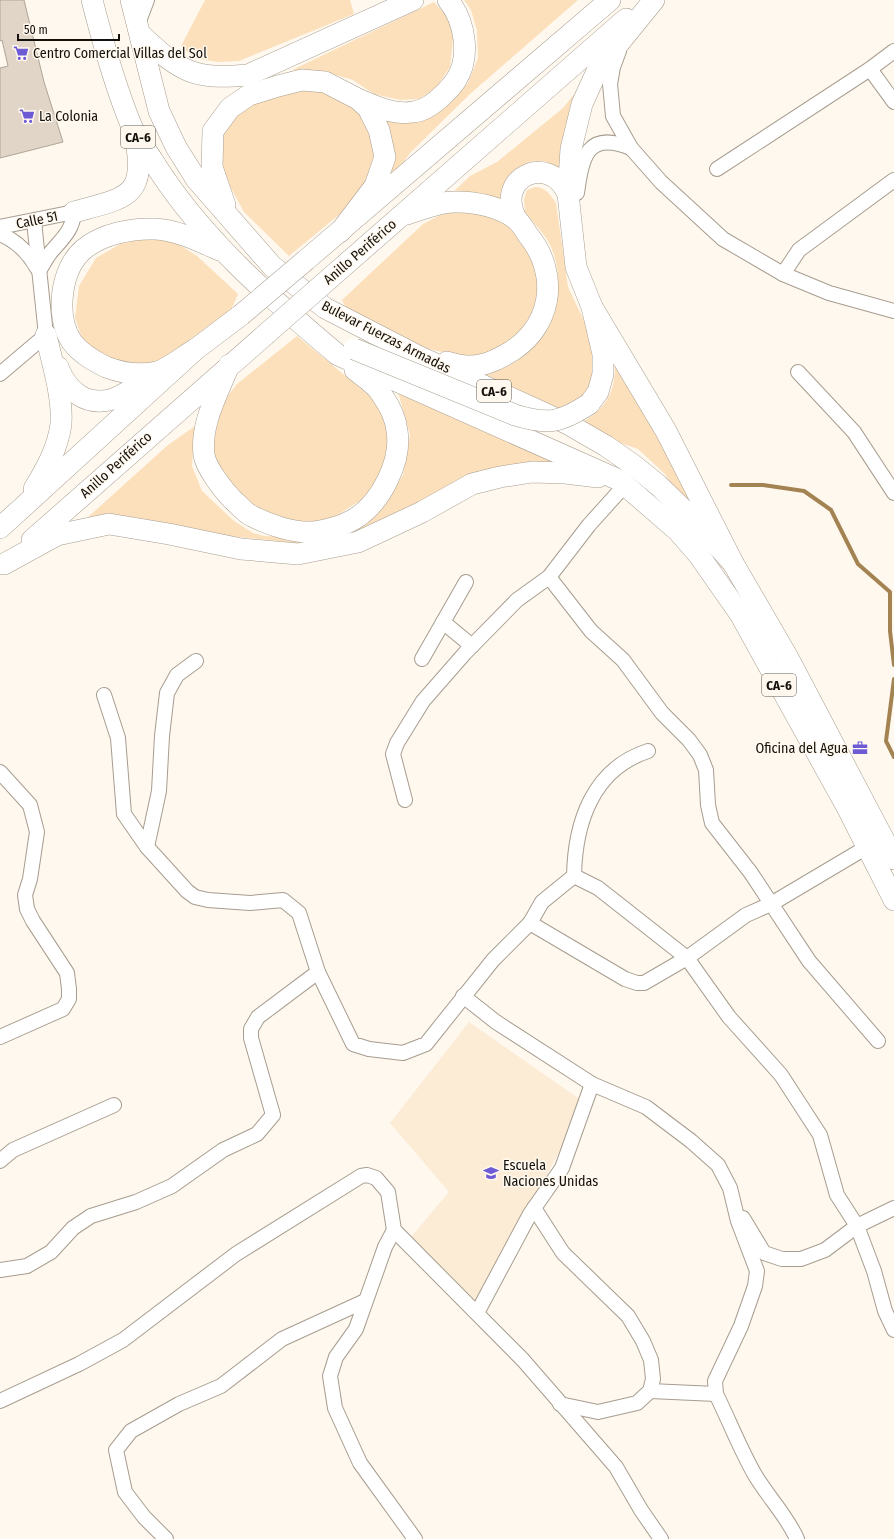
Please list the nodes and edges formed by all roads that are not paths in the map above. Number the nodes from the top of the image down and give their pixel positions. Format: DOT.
graph roads {
  1 [pos="92,0"];
  2 [pos="131,0"];
  3 [pos="147,0"];
  4 [pos="413,0"];
  5 [pos="448,0"];
  6 [pos="610,0"];
  7 [pos="648,0"];
  8 [pos="654,0"];
  9 [pos="140,29"];
  10 [pos="624,38"];
  11 [pos="894,51"];
  12 [pos="870,69"];
  13 [pos="358,99"];
  14 [pos="894,102"];
  15 [pos="133,129"];
  16 [pos="631,148"];
  17 [pos="717,169"];
  18 [pos="894,180"];
  19 [pos="568,194"];
  20 [pos="74,212"];
  21 [pos="401,216"];
  22 [pos="517,220"];
  23 [pos="34,221"];
  24 [pos="0,227"];
  25 [pos="572,231"];
  26 [pos="340,232"];
  27 [pos="0,234"];
  28 [pos="245,234"];
  29 [pos="224,252"];
  30 [pos="39,271"];
  31 [pos="783,274"];
  32 [pos="592,307"];
  33 [pos="894,311"];
  34 [pos="46,335"];
  35 [pos="196,349"];
  36 [pos="346,352"];
  37 [pos="420,357"];
  38 [pos="229,365"];
  39 [pos="158,372"];
  40 [pos="798,372"];
  41 [pos="0,374"];
  42 [pos="622,483"];
  43 [pos="894,492"];
  44 [pos="21,509"];
  45 [pos="0,528"];
  46 [pos="733,563"];
  47 [pos="2,566"];
  48 [pos="549,577"];
  49 [pos="466,582"];
  50 [pos="443,622"];
  51 [pos="472,646"];
  52 [pos="422,659"];
  53 [pos="196,661"];
  54 [pos="104,695"];
  55 [pos="648,751"];
  56 [pos="0,772"];
  57 [pos="405,800"];
  58 [pos="147,847"];
  59 [pos="867,847"];
  60 [pos="894,859"];
  61 [pos="574,876"];
  62 [pos="894,900"];
  63 [pos="771,904"];
  64 [pos="530,923"];
  65 [pos="686,958"];
  66 [pos="318,972"];
  67 [pos="463,996"];
  68 [pos="0,1037"];
  69 [pos="878,1042"];
  70 [pos="592,1084"];
  71 [pos="114,1105"];
  72 [pos="0,1161"];
  73 [pos="734,1206"];
  74 [pos="534,1208"];
  75 [pos="894,1208"];
  76 [pos="857,1226"];
  77 [pos="394,1230"];
  78 [pos="0,1270"];
  79 [pos="365,1301"];
  80 [pos="477,1313"];
  81 [pos="894,1330"];
  82 [pos="650,1391"];
  83 [pos="716,1394"];
  84 [pos="0,1401"];
  85 [pos="560,1404"];
  86 [pos="166,1539"];
  87 [pos="415,1539"];
  88 [pos="661,1539"];
  89 [pos="797,1539"];
  1 -- 15 [label="highway, Bulevar Fuerzas Armadas / CA-6"];
  2 -- 9 [label="highway, Bulevar Fuerzas Armadas / CA-6"];
  3 -- 9 [label="street"];
  4 -- 9 [label="highway"];
  5 -- 13 [label="highway"];
  6 -- 26 [label="highway, Anillo Periférico"];
  7 -- 21 [label="highway, Anillo Periférico"];
  8 -- 10 [label="highway"];
  9 -- 28 [label="highway, Bulevar Fuerzas Armadas / CA-6"];
  10 -- 16 [label="street"];
  10 -- 19 [label="highway"];
  11 -- 12 [label="street"];
  12 -- 14 [label="street"];
  12 -- 17 [label="street"];
  13 -- 26 [label="highway"];
  13 -- 28 [label="highway"];
  15 -- 20 [label="highway"];
  15 -- 29 [label="highway, Bulevar Fuerzas Armadas / CA-6"];
  16 -- 25 [label="street"];
  16 -- 31 [label="street"];
  18 -- 31 [label="street"];
  19 -- 22 [label="highway"];
  19 -- 25 [label="highway"];
  20 -- 23 [label="street, Calle 51"];
  20 -- 30 [label="street"];
  21 -- 22 [label="highway"];
  21 -- 38 [label="highway, Anillo Periférico, bridge"];
  22 -- 37 [label="highway"];
  23 -- 24 [label="street, Calle 51"];
  23 -- 30 [label="street"];
  25 -- 32 [label="highway"];
  26 -- 35 [label="highway, Anillo Periférico, bridge"];
  27 -- 30 [label="street"];
  28 -- 37 [label="highway, Bulevar Fuerzas Armadas / CA-6"];
  29 -- 36 [label="highway, Bulevar Fuerzas Armadas / CA-6"];
  29 -- 39 [label="highway"];
  30 -- 34 [label="street"];
  31 -- 33 [label="street"];
  32 -- 36 [label="highway, bridge"];
  32 -- 46 [label="highway"];
  34 -- 39 [label="highway"];
  34 -- 41 [label="street"];
  34 -- 44 [label="highway"];
  35 -- 39 [label="highway"];
  35 -- 44 [label="highway, Anillo Periférico"];
  36 -- 38 [label="highway"];
  36 -- 42 [label="highway, CA-6"];
  37 -- 46 [label="highway, Bulevar Fuerzas Armadas / CA-6"];
  38 -- 47 [label="highway, Anillo Periférico"];
  40 -- 43 [label="street"];
  42 -- 47 [label="highway"];
  42 -- 48 [label="street"];
  42 -- 59 [label="highway, CA-6"];
  44 -- 45 [label="highway, Anillo Periférico"];
  46 -- 60 [label="highway, CA-6"];
  48 -- 51 [label="street"];
  48 -- 63 [label="street"];
  49 -- 50 [label="street"];
  50 -- 51 [label="street"];
  50 -- 52 [label="street"];
  51 -- 57 [label="street"];
  53 -- 58 [label="street"];
  54 -- 58 [label="street"];
  55 -- 61 [label="street"];
  56 -- 68 [label="street"];
  58 -- 66 [label="street"];
  59 -- 62 [label="highway, CA-6"];
  59 -- 63 [label="street"];
  61 -- 64 [label="street"];
  61 -- 65 [label="street"];
  63 -- 65 [label="street"];
  63 -- 69 [label="street"];
  64 -- 65 [label="street"];
  64 -- 67 [label="street"];
  65 -- 76 [label="street"];
  66 -- 67 [label="street"];
  66 -- 78 [label="street"];
  67 -- 70 [label="street"];
  70 -- 73 [label="street"];
  70 -- 74 [label="street"];
  71 -- 72 [label="street"];
  73 -- 76 [label="street"];
  73 -- 83 [label="street"];
  74 -- 80 [label="street"];
  74 -- 82 [label="street"];
  75 -- 76 [label="street"];
  76 -- 81 [label="street"];
  77 -- 79 [label="street"];
  77 -- 80 [label="street"];
  77 -- 84 [label="street"];
  79 -- 86 [label="street"];
  79 -- 87 [label="street"];
  80 -- 85 [label="street"];
  82 -- 83 [label="street"];
  82 -- 85 [label="street"];
  83 -- 89 [label="street"];
  85 -- 88 [label="street"];
}
